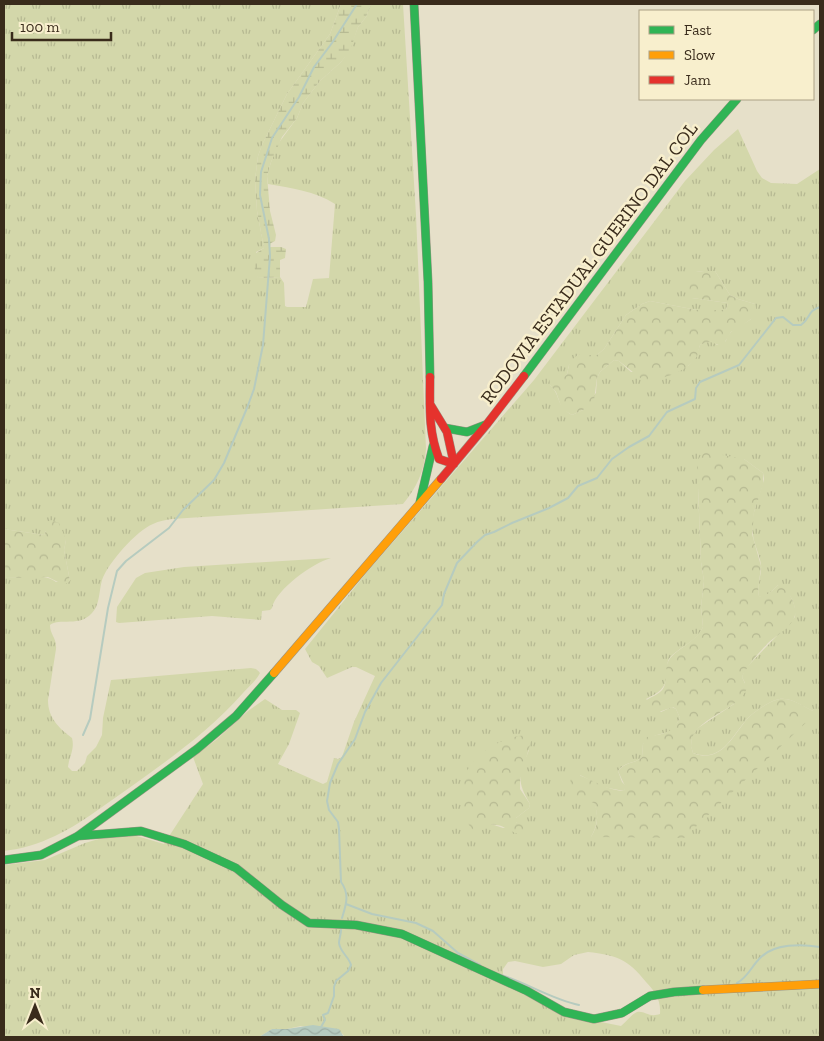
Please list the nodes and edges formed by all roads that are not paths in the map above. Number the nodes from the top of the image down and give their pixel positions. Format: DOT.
graph roads {
  1 [pos="414,4"];
  2 [pos="736,100"];
  3 [pos="430,404"];
  4 [pos="487,424"];
  5 [pos="445,428"];
  6 [pos="433,446"];
  7 [pos="454,464"];
  8 [pos="420,504"];
  9 [pos="78,836"];
  10 [pos="4,860"];
  11 [pos="820,984"];
  1 -- 3 [label="street"];
  2 -- 4 [label="street, RODOVIA ESTADUAL GUERINO DAL COL"];
  3 -- 5 [label="street"];
  3 -- 6 [label="street"];
  4 -- 5 [label="street"];
  4 -- 7 [label="street, RODOVIA ESTADUAL GUERINO DAL COL"];
  5 -- 7 [label="street"];
  6 -- 7 [label="street"];
  6 -- 8 [label="street"];
  7 -- 8 [label="street, RODOVIA ESTADUAL GUERINO DAL COL"];
  8 -- 9 [label="street"];
  9 -- 10 [label="street"];
  9 -- 11 [label="street"];
}
